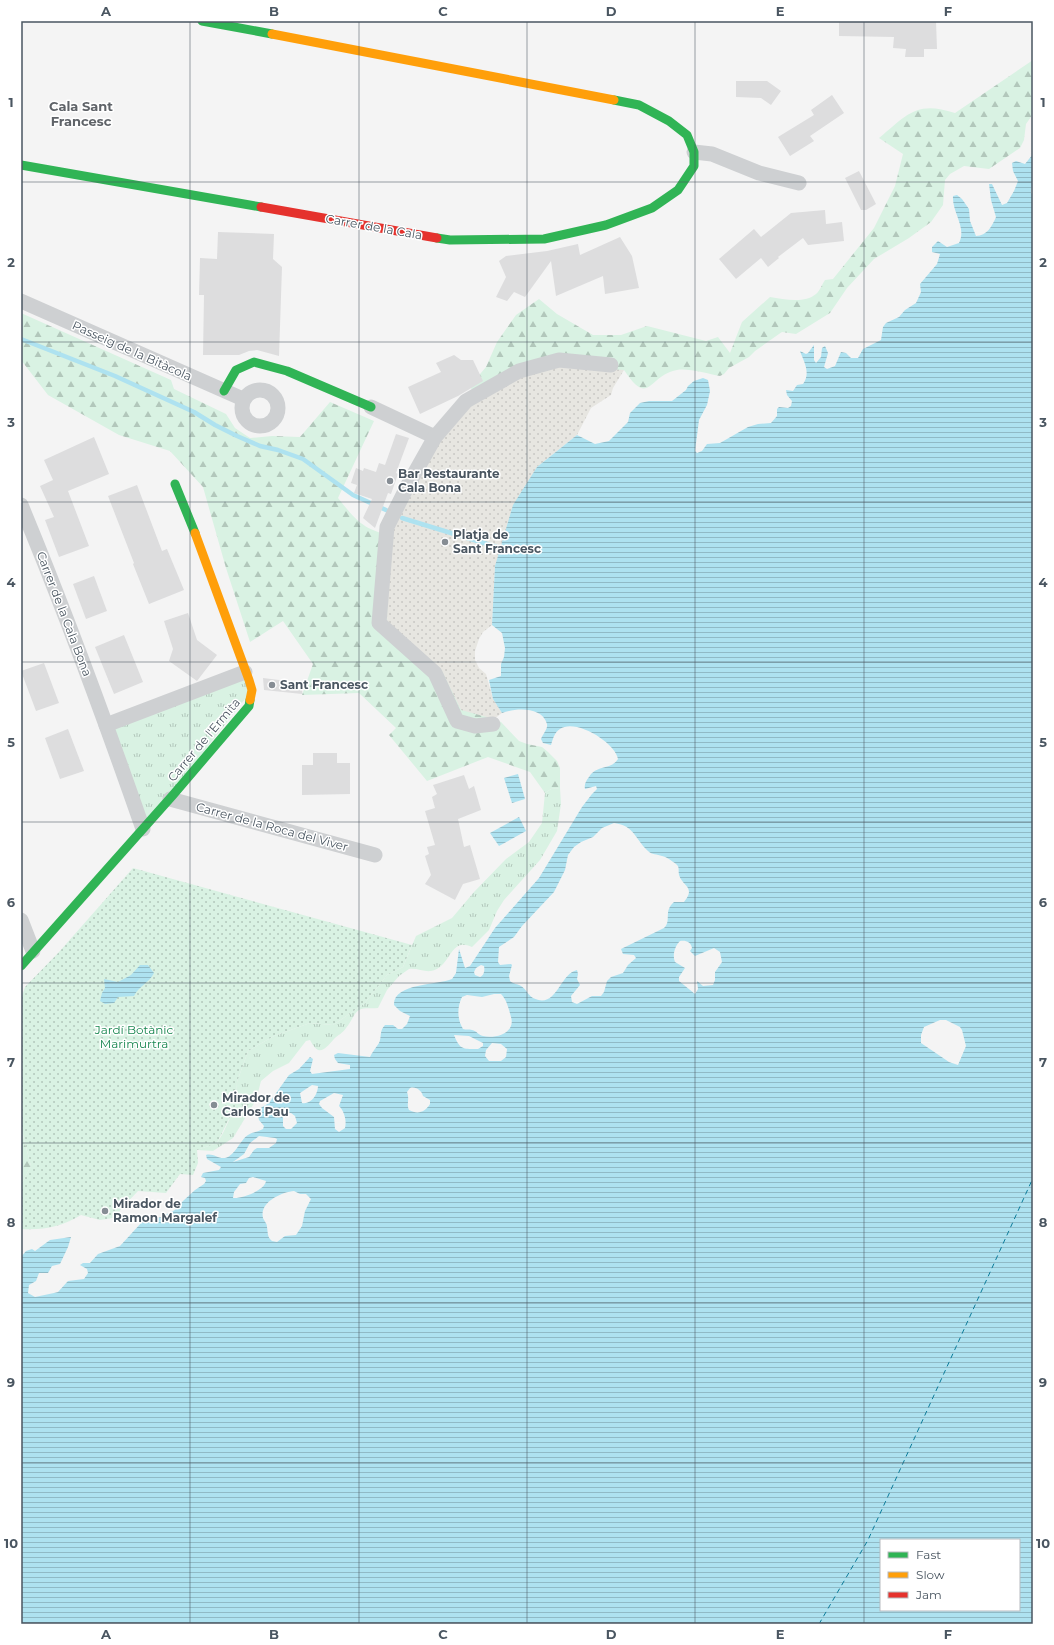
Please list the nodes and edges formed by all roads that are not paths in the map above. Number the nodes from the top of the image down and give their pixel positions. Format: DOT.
graph roads {
  1 [pos="202,21"];
  2 [pos="694,152"];
  3 [pos="21,165"];
  4 [pos="799,183"];
  5 [pos="21,301"];
  6 [pos="611,365"];
  7 [pos="224,391"];
  8 [pos="244,399"];
  9 [pos="371,407"];
  10 [pos="435,437"];
  11 [pos="175,484"];
  12 [pos="21,505"];
  13 [pos="245,672"];
  14 [pos="493,724"];
  15 [pos="106,725"];
  16 [pos="170,799"];
  17 [pos="143,829"];
  18 [pos="375,855"];
  19 [pos="21,920"];
  20 [pos="34,951"];
  21 [pos="21,966"];
  1 -- 2 [label="street"];
  2 -- 3 [label="street, Carrer de la Cala"];
  2 -- 4 [label="street"];
  5 -- 7 [label="street, Passeig de la Bitàcola"];
  6 -- 10 [label="street"];
  7 -- 8 [label="street, Passeig de la Bitàcola"];
  7 -- 9 [label="street"];
  9 -- 10 [label="street"];
  10 -- 14 [label="street"];
  11 -- 13 [label="street, Carrer de l'Ermita"];
  12 -- 15 [label="street, Carrer de la Cala Bona"];
  13 -- 15 [label="street"];
  13 -- 16 [label="street, Carrer de l'Ermita"];
  15 -- 17 [label="street, Carrer de la Cala Bona"];
  16 -- 17 [label="street, Carrer de l'Ermita"];
  16 -- 18 [label="street, Carrer de la Roca del Viver"];
  17 -- 20 [label="street, Carrer de l'Ermita"];
  19 -- 20 [label="street"];
  20 -- 21 [label="street, Carrer de l'Ermita"];
}
